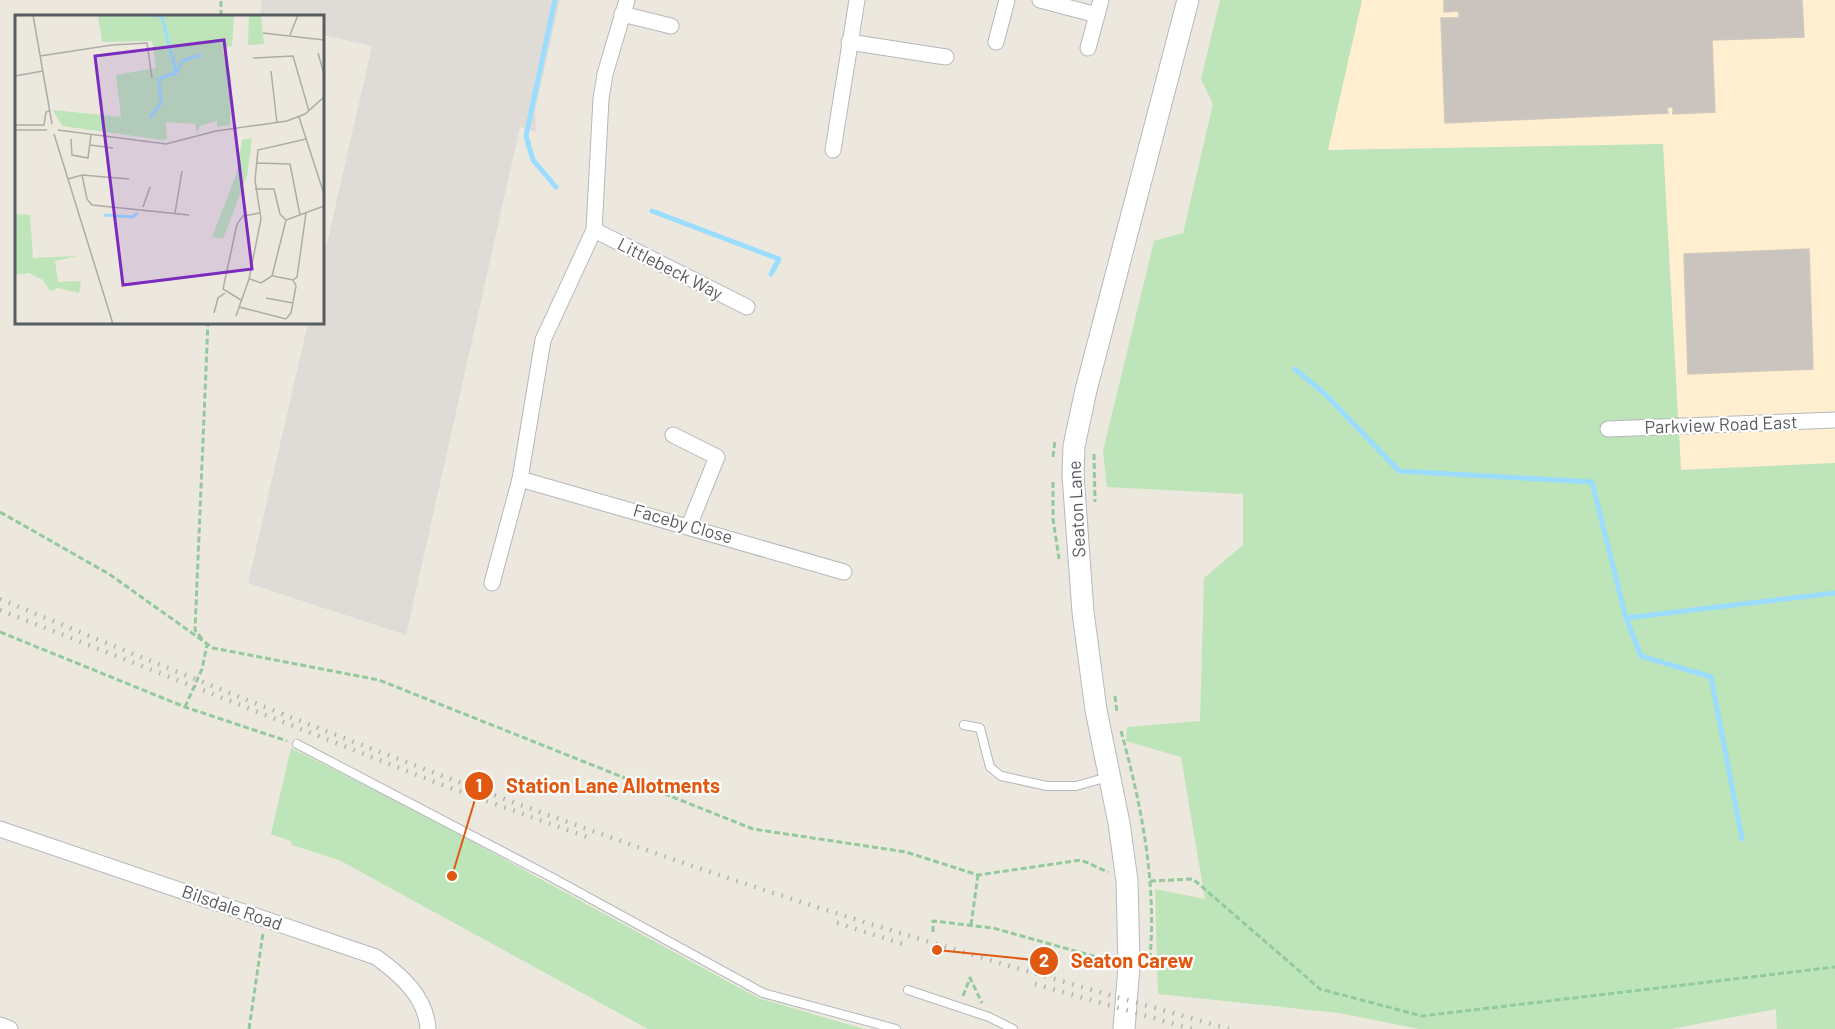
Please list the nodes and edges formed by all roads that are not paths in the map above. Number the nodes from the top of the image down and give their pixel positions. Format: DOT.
graph roads {
  1 [pos="857,0"];
  2 [pos="1007,0"];
  3 [pos="1040,0"];
  4 [pos="1188,0"];
  5 [pos="625,7"];
  6 [pos="1099,7"];
  7 [pos="672,26"];
  8 [pos="849,42"];
  9 [pos="996,42"];
  10 [pos="1088,48"];
  11 [pos="946,57"];
  12 [pos="834,150"];
  13 [pos="594,230"];
  14 [pos="747,307"];
  15 [pos="1835,420"];
  16 [pos="1608,429"];
  17 [pos="673,435"];
  18 [pos="520,479"];
  19 [pos="688,526"];
  20 [pos="844,572"];
  21 [pos="492,583"];
  22 [pos="964,725"];
  23 [pos="297,744"];
  24 [pos="1110,777"];
  25 [pos="0,829"];
  26 [pos="908,990"];
  27 [pos="0,1025"];
  28 [pos="10,1029"];
  29 [pos="428,1029"];
  30 [pos="896,1029"];
  31 [pos="1013,1029"];
  32 [pos="1124,1029"];
  1 -- 8 [label="street"];
  2 -- 9 [label="street"];
  3 -- 6 [label="street"];
  4 -- 24 [label="main road, Seaton Lane"];
  5 -- 7 [label="street"];
  5 -- 13 [label="street"];
  6 -- 10 [label="street"];
  8 -- 11 [label="street"];
  8 -- 12 [label="street"];
  13 -- 14 [label="street, Littlebeck Way"];
  13 -- 18 [label="street"];
  15 -- 16 [label="street, Parkview Road East"];
  17 -- 19 [label="street"];
  18 -- 19 [label="street, Faceby Close"];
  18 -- 21 [label="street"];
  19 -- 20 [label="street, Faceby Close"];
  22 -- 24 [label="lane"];
  23 -- 30 [label="lane"];
  24 -- 32 [label="main road, Seaton Lane"];
  25 -- 29 [label="street, Bilsdale Road"];
  26 -- 31 [label="lane"];
  27 -- 28 [label="street"];
}
